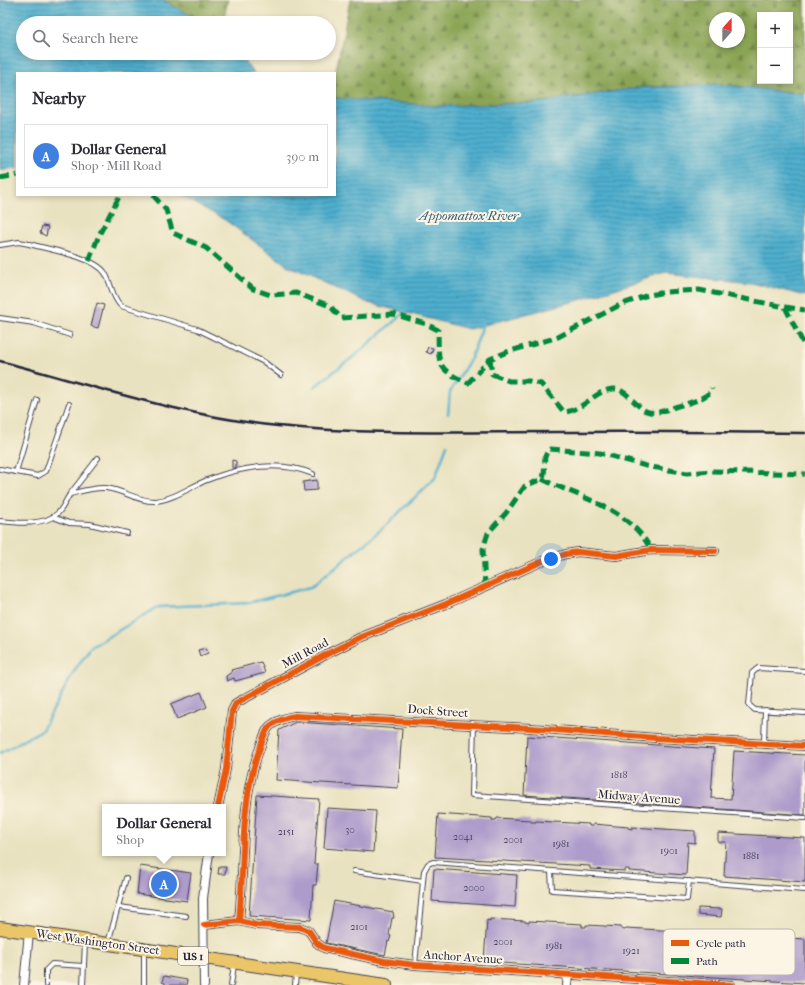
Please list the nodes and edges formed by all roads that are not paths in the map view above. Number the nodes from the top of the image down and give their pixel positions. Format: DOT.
graph roads {
  1 [pos="0,245"];
  2 [pos="0,318"];
  3 [pos="70,335"];
  4 [pos="281,375"];
  5 [pos="37,400"];
  6 [pos="69,404"];
  7 [pos="98,458"];
  8 [pos="0,469"];
  9 [pos="16,472"];
  10 [pos="313,474"];
  11 [pos="70,494"];
  12 [pos="53,516"];
  13 [pos="0,521"];
  14 [pos="127,533"];
  15 [pos="715,551"];
  16 [pos="805,671"];
  17 [pos="766,710"];
  18 [pos="805,713"];
  19 [pos="474,725"];
  20 [pos="764,743"];
  21 [pos="805,746"];
  22 [pos="219,804"];
  23 [pos="805,818"];
  24 [pos="209,856"];
  25 [pos="354,871"];
  26 [pos="551,872"];
  27 [pos="126,878"];
  28 [pos="423,881"];
  29 [pos="689,881"];
  30 [pos="805,890"];
  31 [pos="119,906"];
  32 [pos="186,916"];
  33 [pos="239,921"];
  34 [pos="204,925"];
  35 [pos="0,928"];
  36 [pos="29,932"];
  37 [pos="85,940"];
  38 [pos="108,944"];
  39 [pos="144,949"];
  40 [pos="204,958"];
  41 [pos="234,962"];
  42 [pos="415,965"];
  43 [pos="84,966"];
  44 [pos="296,972"];
  45 [pos="568,975"];
  46 [pos="343,982"];
  47 [pos="24,985"];
  48 [pos="46,985"];
  49 [pos="83,985"];
  50 [pos="144,985"];
  51 [pos="204,985"];
  52 [pos="231,985"];
  53 [pos="295,985"];
  54 [pos="386,985"];
  55 [pos="567,985"];
  56 [pos="731,985"];
  1 -- 4 [label="lane"];
  2 -- 3 [label="lane"];
  5 -- 9 [label="lane"];
  6 -- 9 [label="lane"];
  7 -- 11 [label="lane"];
  8 -- 9 [label="lane"];
  10 -- 11 [label="lane"];
  11 -- 12 [label="lane"];
  12 -- 13 [label="lane"];
  12 -- 14 [label="lane"];
  15 -- 22 [label="street, Mill Road"];
  16 -- 17 [label="lane"];
  17 -- 18 [label="lane"];
  17 -- 20 [label="lane"];
  19 -- 20 [label="street, Dock Street"];
  19 -- 23 [label="lane, Midway Avenue"];
  19 -- 33 [label="street, Dock Street"];
  20 -- 21 [label="street, Dock Street"];
  24 -- 34 [label="street"];
  25 -- 28 [label="lane"];
  26 -- 28 [label="lane"];
  26 -- 29 [label="lane"];
  26 -- 29 [label="lane"];
  27 -- 31 [label="lane"];
  28 -- 42 [label="lane"];
  29 -- 30 [label="lane"];
  31 -- 32 [label="lane"];
  31 -- 38 [label="lane"];
  33 -- 34 [label="street, Anchor Avenue"];
  33 -- 42 [label="street, Anchor Avenue"];
  34 -- 40 [label="street"];
  35 -- 36 [label="main road, West Washington Street / US 1"];
  36 -- 37 [label="main road, West Washington Street / US 1"];
  36 -- 47 [label="street"];
  37 -- 38 [label="main road, West Washington Street / US 1"];
  37 -- 43 [label="lane"];
  38 -- 39 [label="main road, West Washington Street / US 1"];
  39 -- 40 [label="main road, West Washington Street / US 1"];
  39 -- 50 [label="lane"];
  40 -- 41 [label="main road, West Washington Street / US 1"];
  40 -- 51 [label="street"];
  41 -- 44 [label="main road, West Washington Street / US 1"];
  41 -- 52 [label="lane"];
  42 -- 45 [label="street, Anchor Avenue"];
  43 -- 48 [label="lane"];
  43 -- 49 [label="lane"];
  44 -- 46 [label="main road, West Washington Street / US 1"];
  44 -- 53 [label="lane"];
  45 -- 55 [label="street"];
  45 -- 56 [label="street, Anchor Avenue"];
  46 -- 54 [label="main road, West Washington Street / US 1"];
}
